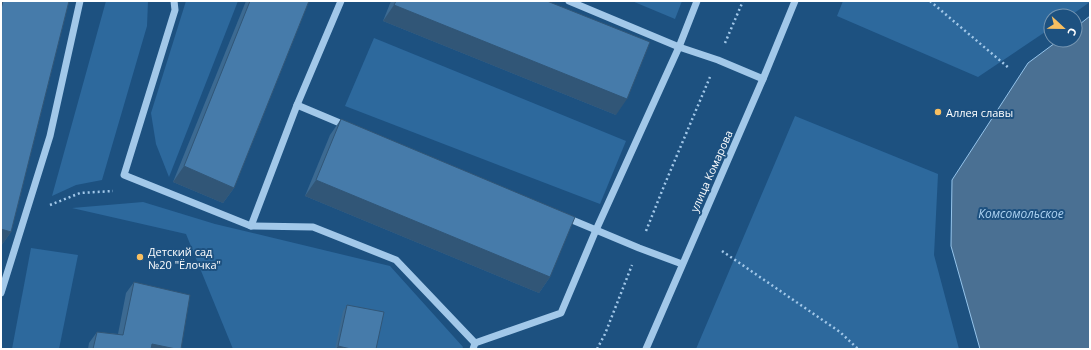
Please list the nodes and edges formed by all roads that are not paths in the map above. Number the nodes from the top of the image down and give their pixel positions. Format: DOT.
graph roads {
  1 [pos="80,1"];
  2 [pos="174,1"];
  3 [pos="341,1"];
  4 [pos="569,1"];
  5 [pos="697,1"];
  6 [pos="795,1"];
  7 [pos="679,47"];
  8 [pos="763,80"];
  9 [pos="297,105"];
  10 [pos="356,129"];
  11 [pos="559,215"];
  12 [pos="251,226"];
  13 [pos="596,230"];
  14 [pos="682,264"];
  15 [pos="1,292"];
  16 [pos="474,346"];
  17 [pos="646,349"];
  1 -- 15 [label="street"];
  2 -- 12 [label="street"];
  3 -- 9 [label="street"];
  4 -- 7 [label="street"];
  5 -- 7 [label="street"];
  6 -- 8 [label="street, улица Комарова"];
  7 -- 8 [label="street"];
  7 -- 13 [label="street"];
  8 -- 14 [label="street, улица Комарова"];
  9 -- 10 [label="street"];
  9 -- 12 [label="street"];
  11 -- 13 [label="street"];
  12 -- 16 [label="street"];
  13 -- 14 [label="street"];
  13 -- 16 [label="street"];
  14 -- 17 [label="street, улица Комарова"];
}
